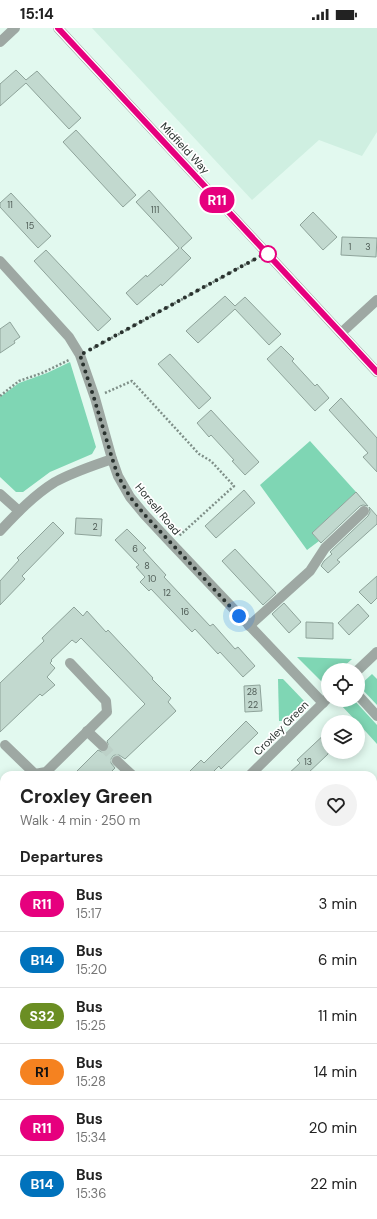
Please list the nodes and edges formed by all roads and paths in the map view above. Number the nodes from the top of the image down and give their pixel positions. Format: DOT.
graph roads {
  1 [pos="15,28"];
  2 [pos="58,28"];
  3 [pos="0,42"];
  4 [pos="266,253"];
  5 [pos="0,261"];
  6 [pos="377,300"];
  7 [pos="341,333"];
  8 [pos="80,355"];
  9 [pos="377,372"];
  10 [pos="0,396"];
  11 [pos="94,398"];
  12 [pos="112,458"];
  13 [pos="0,494"];
  14 [pos="19,511"];
  15 [pos="364,511"];
  16 [pos="0,531"];
  17 [pos="172,544"];
  18 [pos="249,626"];
  19 [pos="377,652"];
  20 [pos="70,663"];
  21 [pos="365,663"];
  22 [pos="321,697"];
  23 [pos="365,703"];
  24 [pos="321,705"];
  25 [pos="377,716"];
  26 [pos="88,731"];
  27 [pos="5,745"];
  28 [pos="103,746"];
  29 [pos="118,761"];
  30 [pos="32,771"];
  31 [pos="47,771"];
  32 [pos="128,771"];
  33 [pos="254,771"];
  1 -- 3 [label="street"];
  2 -- 4 [label="street, Midfield Way"];
  4 -- 7 [label="street, Midfield Way"];
  4 -- 8 [label="path"];
  5 -- 8 [label="street, Horsell Road"];
  6 -- 7 [label="street"];
  7 -- 9 [label="street, Midfield Way"];
  8 -- 10 [label="path"];
  8 -- 11 [label="street, Horsell Road"];
  11 -- 12 [label="street, Horsell Road"];
  11 -- 17 [label="path"];
  12 -- 14 [label="street"];
  12 -- 17 [label="street, Horsell Road"];
  13 -- 14 [label="street"];
  14 -- 16 [label="street"];
  15 -- 18 [label="street"];
  17 -- 18 [label="street, Horsell Road"];
  18 -- 22 [label="street, Horsell Road"];
  19 -- 21 [label="street"];
  20 -- 26 [label="street"];
  23 -- 25 [label="street"];
  24 -- 33 [label="street, Croxley Green"];
  26 -- 28 [label="street"];
  26 -- 31 [label="street"];
  27 -- 30 [label="street"];
  29 -- 32 [label="street"];
}
